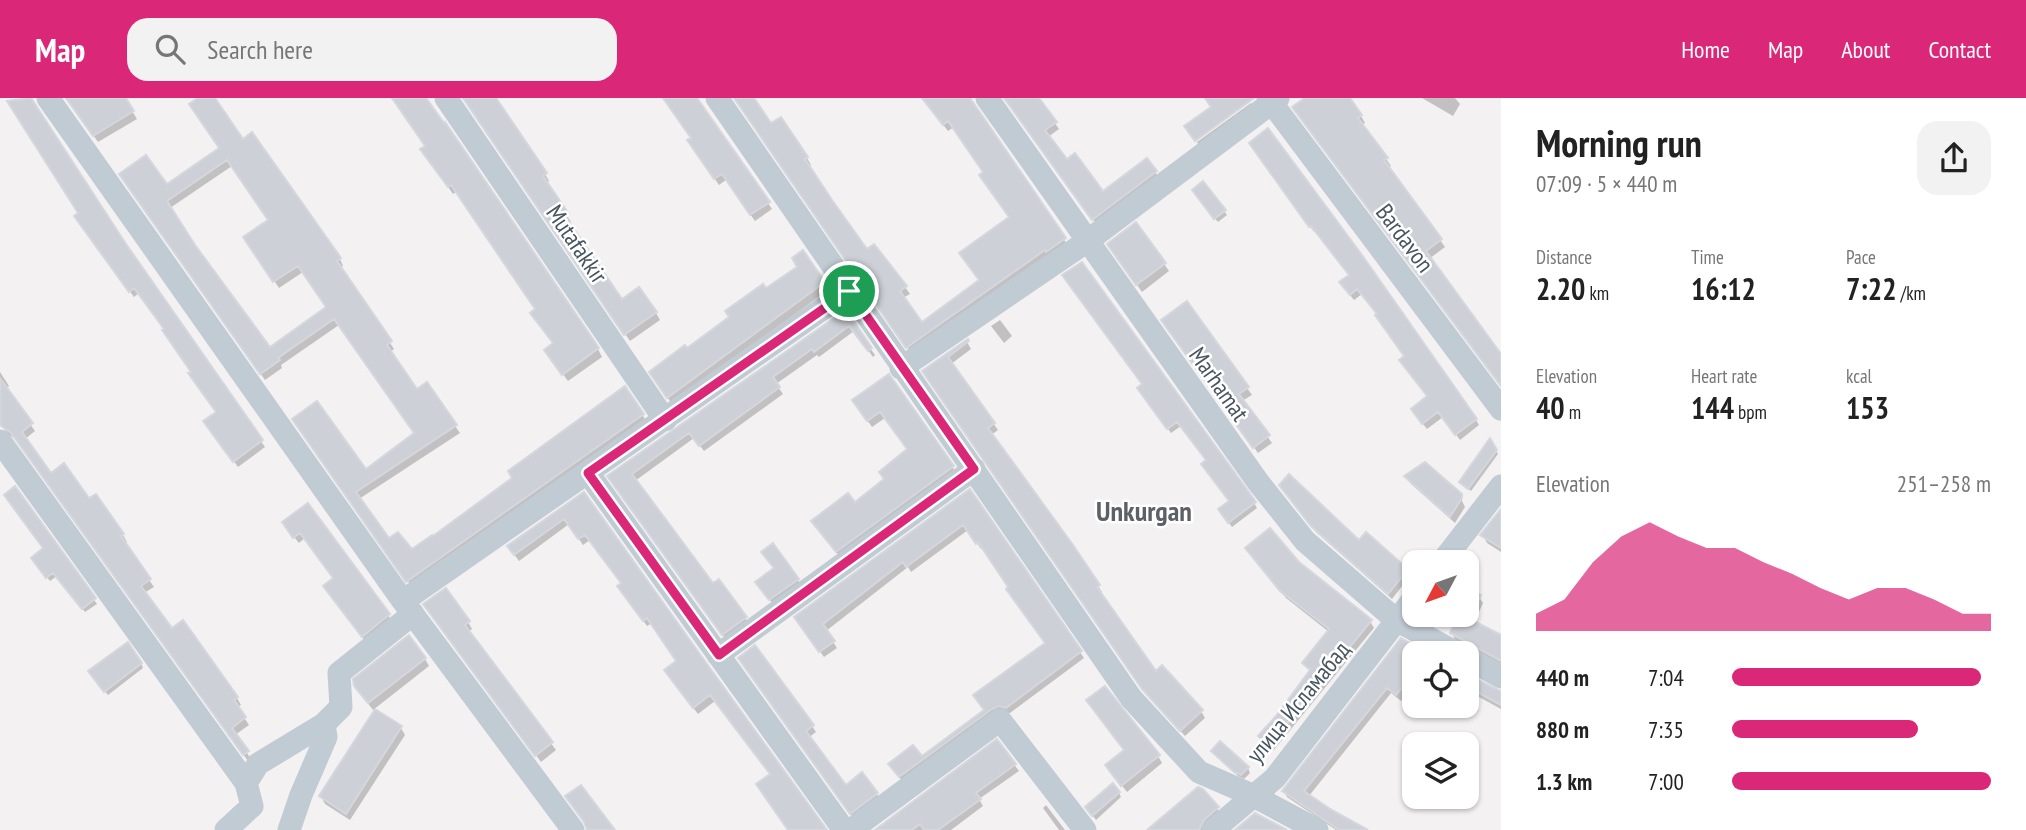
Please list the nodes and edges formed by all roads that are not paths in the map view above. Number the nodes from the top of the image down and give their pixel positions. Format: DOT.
graph roads {
  1 [pos="48,98"];
  2 [pos="446,98"];
  3 [pos="717,98"];
  4 [pos="987,98"];
  5 [pos="1273,100"];
  6 [pos="1086,242"];
  7 [pos="849,291"];
  8 [pos="901,368"];
  9 [pos="1501,409"];
  10 [pos="665,420"];
  11 [pos="0,441"];
  12 [pos="974,469"];
  13 [pos="588,473"];
  14 [pos="1501,486"];
  15 [pos="1451,550"];
  16 [pos="408,607"];
  17 [pos="1402,613"];
  18 [pos="1396,620"];
  19 [pos="1435,641"];
  20 [pos="719,655"];
  21 [pos="1479,665"];
  22 [pos="1501,677"];
  23 [pos="324,724"];
  24 [pos="246,783"];
  25 [pos="1252,795"];
  26 [pos="226,830"];
  27 [pos="289,830"];
  28 [pos="573,830"];
  29 [pos="844,830"];
  30 [pos="851,830"];
  31 [pos="1085,830"];
  32 [pos="1213,830"];
  33 [pos="1317,830"];
  1 -- 16 [label="street"];
  2 -- 10 [label="street, Mutafakkir"];
  3 -- 7 [label="street"];
  4 -- 6 [label="street, Marhamat"];
  5 -- 6 [label="street"];
  5 -- 9 [label="street, Bardavon"];
  6 -- 8 [label="street"];
  6 -- 18 [label="street, Marhamat"];
  7 -- 8 [label="street"];
  7 -- 10 [label="street"];
  8 -- 12 [label="street"];
  10 -- 13 [label="street"];
  11 -- 24 [label="street"];
  12 -- 20 [label="street"];
  12 -- 25 [label="street"];
  13 -- 16 [label="street"];
  13 -- 20 [label="street"];
  14 -- 15 [label="street"];
  16 -- 23 [label="street"];
  16 -- 28 [label="street"];
  17 -- 18 [label="street, улица Исламабад"];
  18 -- 19 [label="street, Marhamat"];
  18 -- 25 [label="street, улица Исламабад"];
  20 -- 29 [label="street"];
  21 -- 22 [label="street"];
  23 -- 24 [label="street"];
  23 -- 27 [label="street"];
  24 -- 26 [label="street"];
  25 -- 32 [label="street, улица Исламабад"];
  25 -- 33 [label="street"];
  30 -- 31 [label="street"];
}
